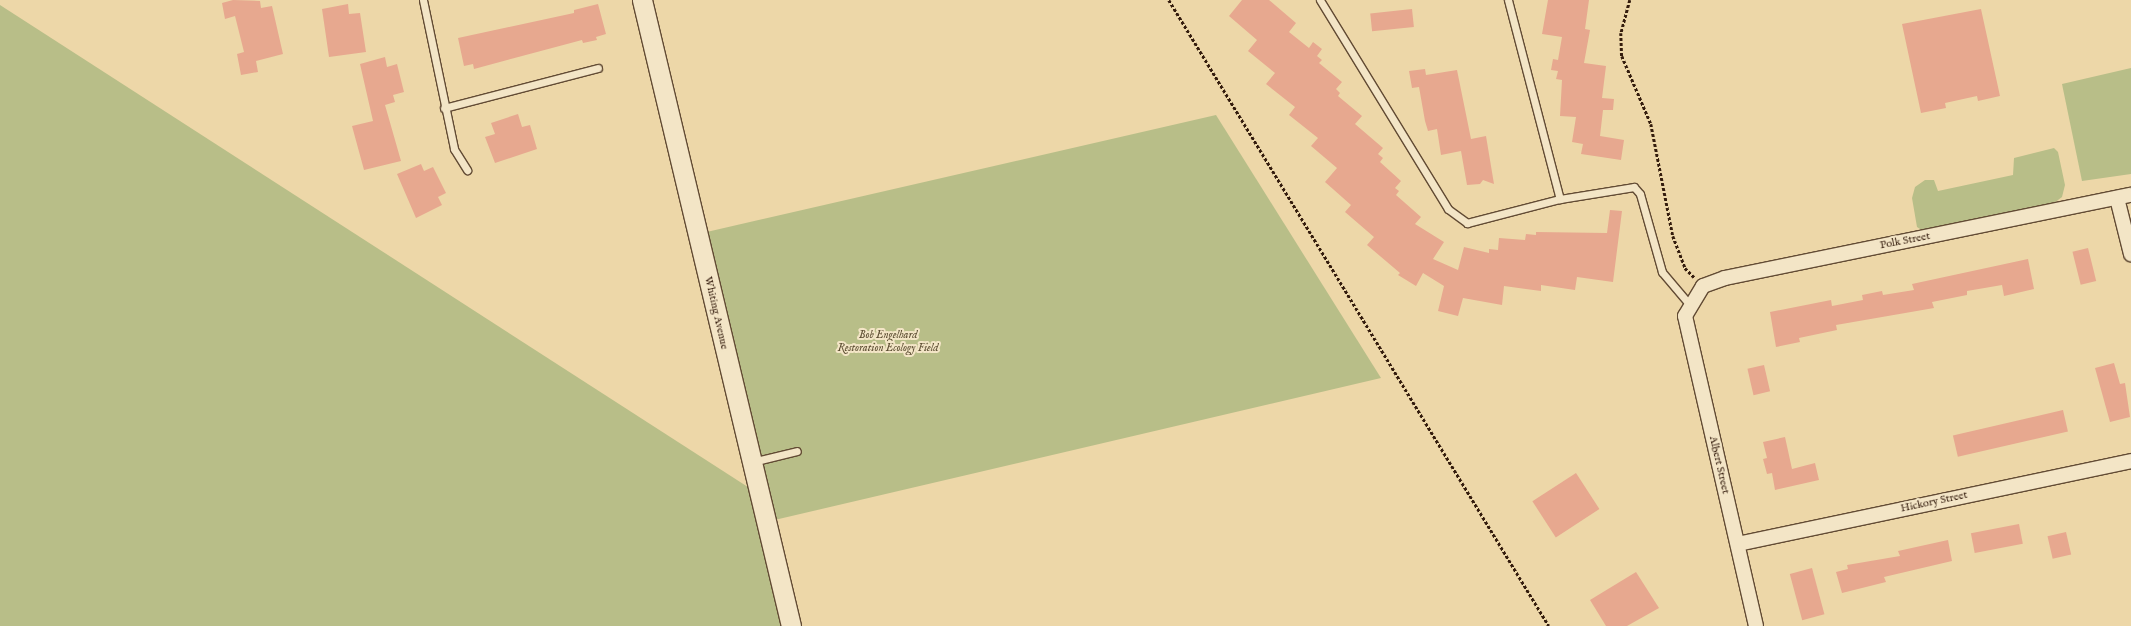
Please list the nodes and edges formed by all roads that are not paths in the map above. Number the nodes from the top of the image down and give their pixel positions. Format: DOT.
graph roads {
  1 [pos="423,0"];
  2 [pos="642,0"];
  3 [pos="1320,0"];
  4 [pos="1508,0"];
  5 [pos="598,68"];
  6 [pos="444,108"];
  7 [pos="467,170"];
  8 [pos="2131,195"];
  9 [pos="2117,198"];
  10 [pos="1560,199"];
  11 [pos="2131,254"];
  12 [pos="1689,304"];
  13 [pos="797,451"];
  14 [pos="2131,461"];
  15 [pos="752,462"];
  16 [pos="1738,544"];
  17 [pos="791,626"];
  18 [pos="1756,626"];
  1 -- 6 [label="lane"];
  2 -- 15 [label="street, Whiting Avenue"];
  3 -- 10 [label="lane"];
  4 -- 10 [label="lane"];
  5 -- 6 [label="lane"];
  6 -- 7 [label="lane"];
  8 -- 9 [label="street, Polk Street"];
  9 -- 11 [label="street"];
  9 -- 12 [label="street, Polk Street"];
  10 -- 12 [label="lane"];
  12 -- 16 [label="street, Albert Street"];
  13 -- 15 [label="lane"];
  14 -- 16 [label="street, Hickory Street"];
  15 -- 17 [label="street, Whiting Avenue"];
  16 -- 18 [label="street, Albert Street"];
}
